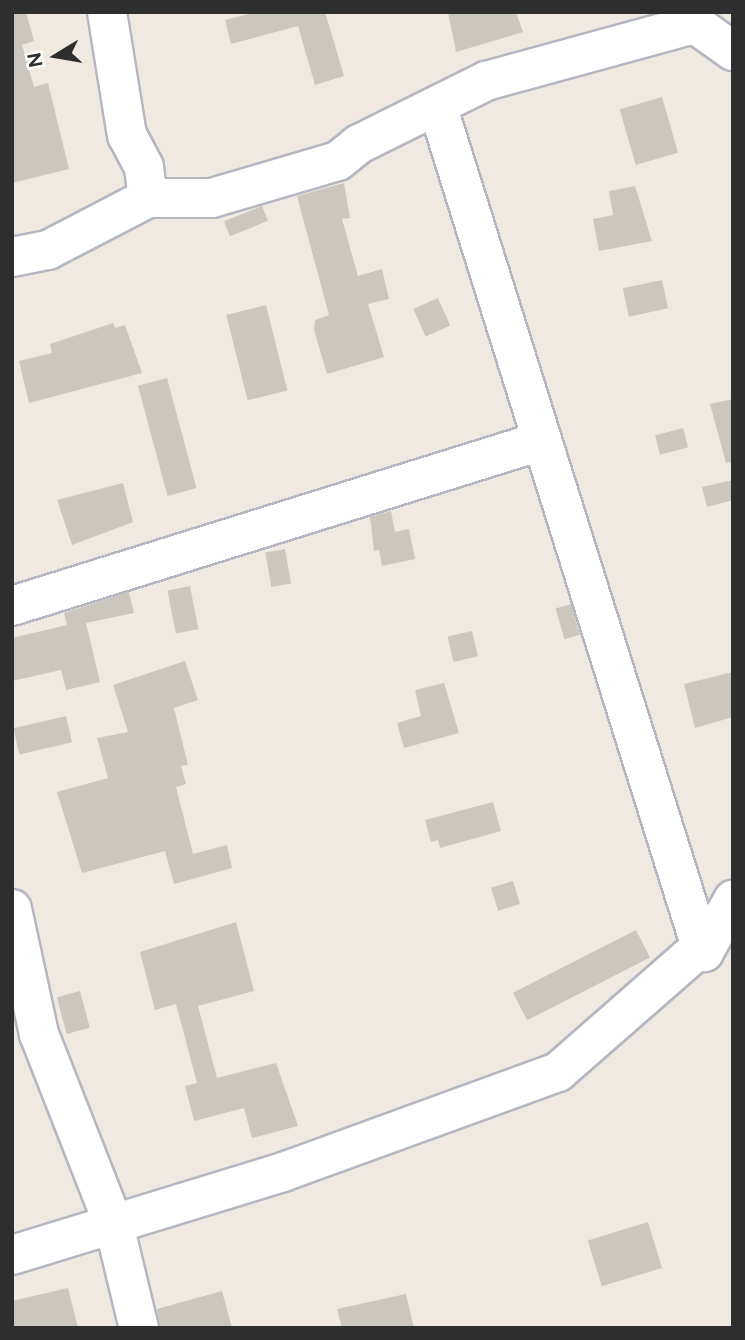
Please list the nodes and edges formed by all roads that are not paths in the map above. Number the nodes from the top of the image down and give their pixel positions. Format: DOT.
graph roads {
  1 [pos="107,12"];
  2 [pos="726,41"];
  3 [pos="438,108"];
  4 [pos="148,198"];
  5 [pos="12,257"];
  6 [pos="537,442"];
  7 [pos="12,606"];
  8 [pos="733,900"];
  9 [pos="13,920"];
  10 [pos="701,947"];
  11 [pos="114,1225"];
  12 [pos="12,1255"];
  13 [pos="139,1328"];
  1 -- 4 [label="street"];
  2 -- 3 [label="street"];
  3 -- 4 [label="street"];
  3 -- 6 [label="street"];
  4 -- 5 [label="street"];
  6 -- 7 [label="street"];
  6 -- 10 [label="street"];
  8 -- 10 [label="street"];
  9 -- 11 [label="street"];
  10 -- 11 [label="street"];
  11 -- 12 [label="street"];
  11 -- 13 [label="street"];
}
